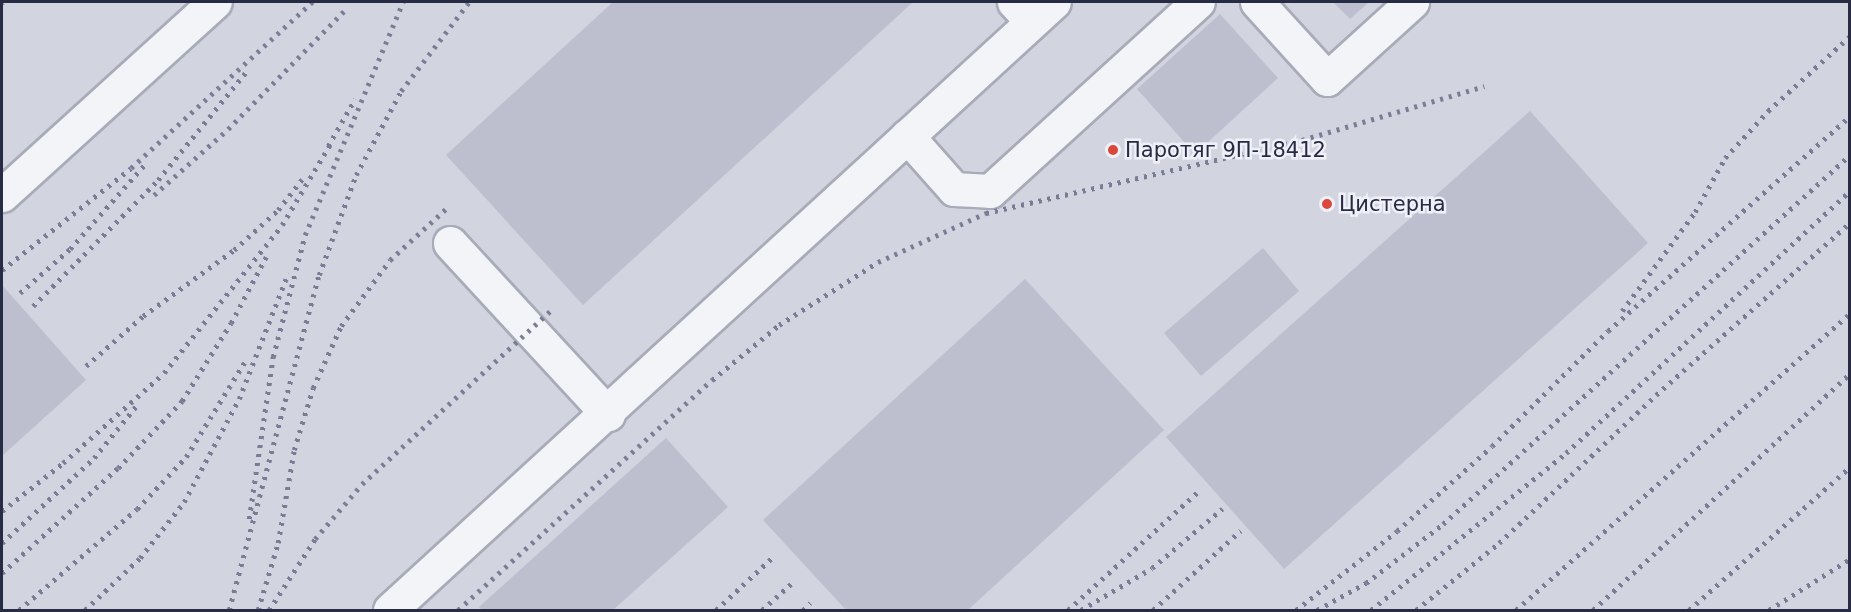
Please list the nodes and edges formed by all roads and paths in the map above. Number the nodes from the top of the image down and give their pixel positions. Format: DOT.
graph roads {
  1 [pos="215,2"];
  2 [pos="1198,2"];
  3 [pos="1257,2"];
  4 [pos="1412,2"];
  5 [pos="1033,8"];
  6 [pos="907,136"];
  7 [pos="2,195"];
  8 [pos="450,243"];
  9 [pos="608,414"];
  10 [pos="405,606"];
  1 -- 7 [label="lane"];
  2 -- 6 [label="lane"];
  3 -- 4 [label="lane"];
  5 -- 6 [label="lane"];
  6 -- 9 [label="lane"];
  8 -- 9 [label="lane"];
  9 -- 10 [label="lane"];
}
